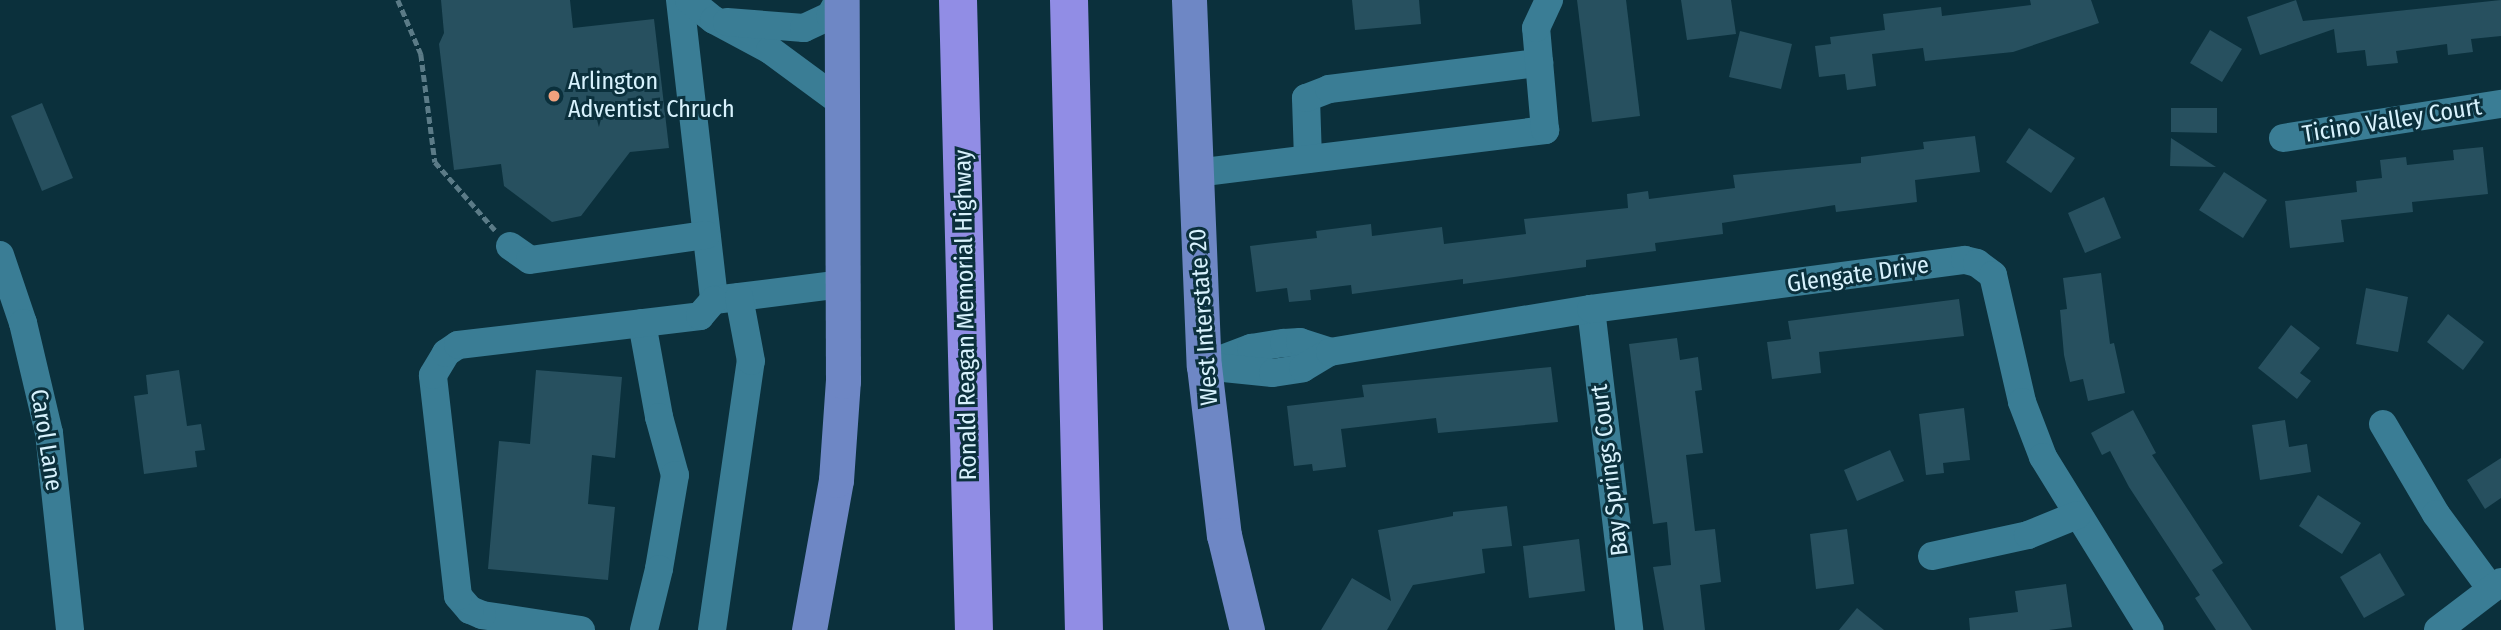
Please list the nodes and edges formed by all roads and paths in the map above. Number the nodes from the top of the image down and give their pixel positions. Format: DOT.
graph roads {
  1 [pos="398,0"];
  2 [pos="680,0"];
  3 [pos="690,0"];
  4 [pos="840,0"];
  5 [pos="958,0"];
  6 [pos="1069,0"];
  7 [pos="1189,0"];
  8 [pos="1549,0"];
  9 [pos="714,20"];
  10 [pos="1539,64"];
  11 [pos="842,103"];
  12 [pos="2501,104"];
  13 [pos="2283,138"];
  14 [pos="1308,159"];
  15 [pos="1196,173"];
  16 [pos="706,235"];
  17 [pos="510,246"];
  18 [pos="0,255"];
  19 [pos="843,284"];
  20 [pos="726,299"];
  21 [pos="1591,309"];
  22 [pos="642,323"];
  23 [pos="1204,366"];
  24 [pos="2383,424"];
  25 [pos="2077,515"];
  26 [pos="1931,555"];
  27 [pos="2496,586"];
  28 [pos="70,630"];
  29 [pos="581,630"];
  30 [pos="644,630"];
  31 [pos="712,630"];
  32 [pos="809,630"];
  33 [pos="974,630"];
  34 [pos="1084,630"];
  35 [pos="1247,630"];
  36 [pos="1629,630"];
  37 [pos="2150,630"];
  38 [pos="2438,630"];
  1 -- 17 [label="path"];
  2 -- 16 [label="street"];
  3 -- 9 [label="street"];
  4 -- 9 [label="street"];
  4 -- 11 [label="main road"];
  5 -- 33 [label="highway, Ronald Reagan Memorial Highway"];
  6 -- 34 [label="highway"];
  7 -- 15 [label="main road, West Interstate 20"];
  8 -- 10 [label="street"];
  9 -- 11 [label="street"];
  10 -- 14 [label="street"];
  10 -- 14 [label="street"];
  11 -- 19 [label="main road"];
  12 -- 13 [label="street, Ticino Valley Court"];
  14 -- 15 [label="street"];
  15 -- 23 [label="main road, West Interstate 20"];
  16 -- 17 [label="street"];
  16 -- 20 [label="street"];
  18 -- 28 [label="street, Carol Lane"];
  19 -- 20 [label="street"];
  19 -- 32 [label="main road"];
  20 -- 22 [label="street"];
  20 -- 31 [label="street"];
  21 -- 23 [label="street, Glengate Drive"];
  21 -- 25 [label="street, Glengate Drive"];
  21 -- 36 [label="street, Bay Springs Court"];
  22 -- 29 [label="street"];
  22 -- 30 [label="street"];
  23 -- 35 [label="main road, West Interstate 20"];
  24 -- 27 [label="street"];
  25 -- 26 [label="street"];
  25 -- 37 [label="street, Glengate Drive"];
  27 -- 38 [label="street"];
}
